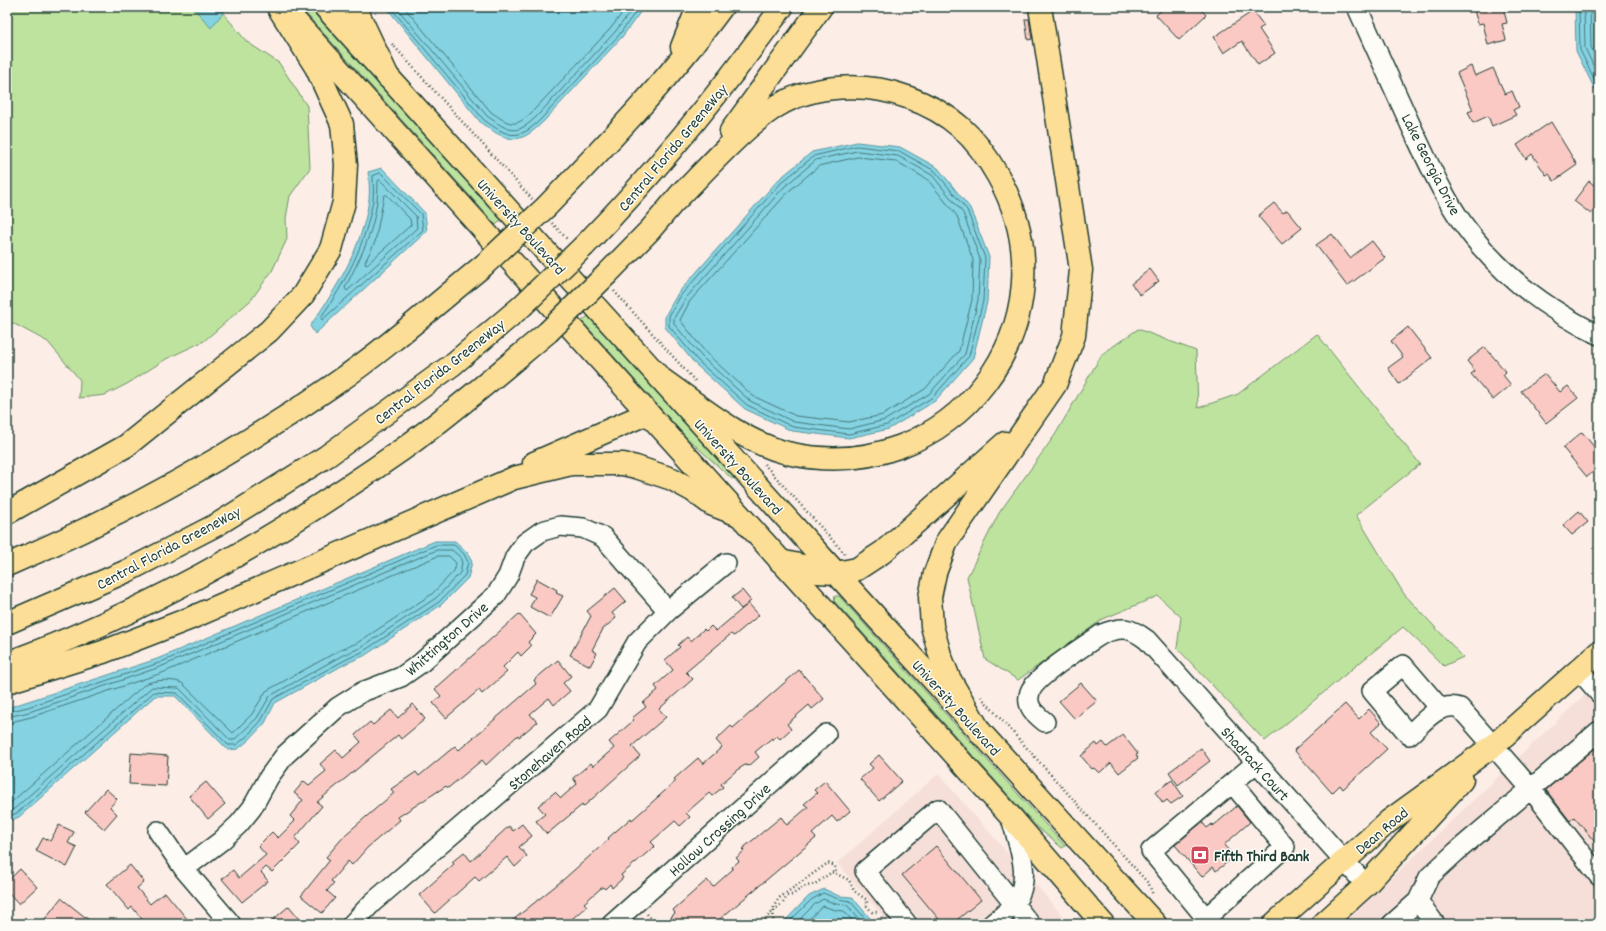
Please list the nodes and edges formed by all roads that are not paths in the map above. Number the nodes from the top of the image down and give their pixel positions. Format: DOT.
graph roads {
  1 [pos="278,7"];
  2 [pos="283,7"];
  3 [pos="325,7"];
  4 [pos="355,7"];
  5 [pos="698,7"];
  6 [pos="722,7"];
  7 [pos="782,7"];
  8 [pos="821,7"];
  9 [pos="1040,7"];
  10 [pos="1357,7"];
  11 [pos="674,68"];
  12 [pos="388,77"];
  13 [pos="675,201"];
  14 [pos="1599,335"];
  15 [pos="660,378"];
  16 [pos="648,413"];
  17 [pos="1029,422"];
  18 [pos="514,478"];
  19 [pos="7,513"];
  20 [pos="739,515"];
  21 [pos="780,561"];
  22 [pos="726,563"];
  23 [pos="7,565"];
  24 [pos="836,573"];
  25 [pos="668,611"];
  26 [pos="7,623"];
  27 [pos="1599,652"];
  28 [pos="7,663"];
  29 [pos="1579,670"];
  30 [pos="7,682"];
  31 [pos="1599,693"];
  32 [pos="1440,708"];
  33 [pos="1045,722"];
  34 [pos="1599,731"];
  35 [pos="826,734"];
  36 [pos="982,735"];
  37 [pos="1494,745"];
  38 [pos="1256,763"];
  39 [pos="1233,784"];
  40 [pos="1531,789"];
  41 [pos="1011,817"];
  42 [pos="158,831"];
  43 [pos="1344,861"];
  44 [pos="184,869"];
  45 [pos="1599,876"];
  46 [pos="1366,885"];
  47 [pos="1418,901"];
  48 [pos="1014,904"];
  49 [pos="231,924"];
  50 [pos="352,924"];
  51 [pos="612,924"];
  52 [pos="907,924"];
  53 [pos="992,924"];
  54 [pos="1030,924"];
  55 [pos="1103,924"];
  56 [pos="1155,924"];
  57 [pos="1274,924"];
  58 [pos="1323,924"];
  59 [pos="1392,924"];
  60 [pos="1435,924"];
  1 -- 19 [label="main road"];
  2 -- 16 [label="main road, University Boulevard"];
  3 -- 12 [label="main road, University Boulevard"];
  4 -- 12 [label="main road"];
  5 -- 11 [label="main road"];
  6 -- 11 [label="main road"];
  7 -- 26 [label="main road, Central Florida GreeneWay, bridge"];
  8 -- 13 [label="main road"];
  9 -- 17 [label="main road"];
  10 -- 14 [label="street, Lake Georgia Drive"];
  11 -- 23 [label="main road, bridge"];
  12 -- 15 [label="main road, University Boulevard"];
  13 -- 15 [label="main road"];
  13 -- 28 [label="main road, bridge"];
  15 -- 24 [label="main road, University Boulevard"];
  16 -- 18 [label="main road"];
  16 -- 20 [label="main road, University Boulevard"];
  17 -- 24 [label="main road"];
  17 -- 36 [label="main road"];
  18 -- 20 [label="main road"];
  18 -- 30 [label="main road"];
  20 -- 21 [label="main road, University Boulevard"];
  21 -- 24 [label="main road"];
  21 -- 41 [label="main road, University Boulevard"];
  22 -- 25 [label="street, Stonehaven Road"];
  24 -- 36 [label="main road, University Boulevard"];
  25 -- 44 [label="street, Whittington Drive"];
  25 -- 50 [label="street, Stonehaven Road"];
  27 -- 29 [label="main road, Dean Road"];
  29 -- 31 [label="street"];
  29 -- 37 [label="main road, Dean Road"];
  32 -- 37 [label="street"];
  33 -- 38 [label="street, Shadrack Court"];
  34 -- 40 [label="street"];
  35 -- 51 [label="street, Hollow Crossing Drive"];
  36 -- 56 [label="main road, University Boulevard"];
  37 -- 40 [label="street"];
  37 -- 43 [label="main road, Dean Road"];
  37 -- 46 [label="main road, Dean Road"];
  38 -- 39 [label="street"];
  38 -- 43 [label="street, Shadrack Court"];
  39 -- 39 [label="street"];
  40 -- 45 [label="street"];
  40 -- 47 [label="street"];
  41 -- 48 [label="street"];
  41 -- 55 [label="main road, University Boulevard"];
  42 -- 44 [label="street"];
  43 -- 46 [label="street, Shadrack Court"];
  43 -- 57 [label="main road, Dean Road"];
  44 -- 49 [label="street"];
  46 -- 58 [label="main road, Dean Road"];
  47 -- 59 [label="street"];
  47 -- 60 [label="street"];
  48 -- 52 [label="street"];
  48 -- 53 [label="street"];
  48 -- 54 [label="street"];
}
